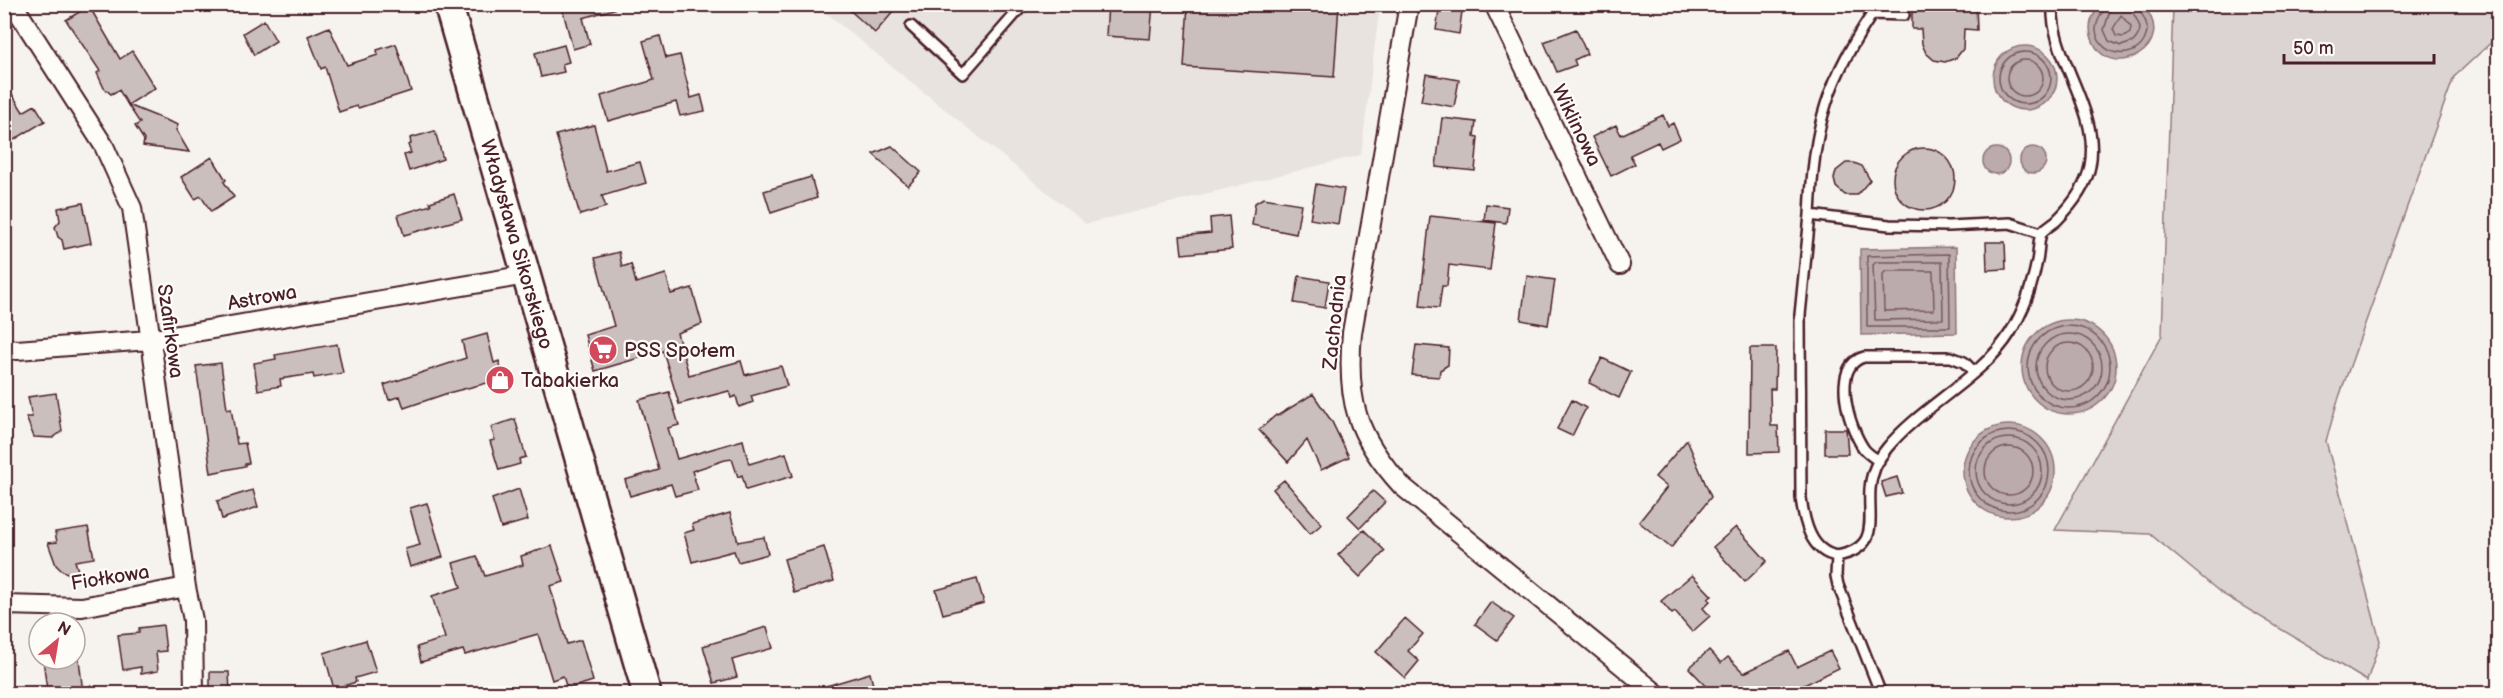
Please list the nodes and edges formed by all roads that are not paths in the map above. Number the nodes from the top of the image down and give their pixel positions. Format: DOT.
graph roads {
  1 [pos="13,4"];
  2 [pos="448,4"];
  3 [pos="1024,4"];
  4 [pos="1409,4"];
  5 [pos="1494,4"];
  6 [pos="1879,4"];
  7 [pos="2053,4"];
  8 [pos="1872,14"];
  9 [pos="1904,15"];
  10 [pos="911,26"];
  11 [pos="1810,215"];
  12 [pos="2041,233"];
  13 [pos="1620,265"];
  14 [pos="525,275"];
  15 [pos="149,339"];
  16 [pos="4,348"];
  17 [pos="1973,371"];
  18 [pos="1879,461"];
  19 [pos="1837,556"];
  20 [pos="186,587"];
  21 [pos="4,605"];
  22 [pos="194,693"];
  23 [pos="647,693"];
  24 [pos="1657,693"];
  25 [pos="1881,693"];
  1 -- 15 [label="street, Szafirkowa"];
  2 -- 14 [label="main road, Władysława Sikorskiego"];
  3 -- 10 [label="lane"];
  4 -- 24 [label="street, Zachodnia"];
  5 -- 13 [label="street, Wiklinowa"];
  6 -- 8 [label="lane"];
  7 -- 12 [label="lane"];
  8 -- 9 [label="lane"];
  8 -- 11 [label="lane"];
  11 -- 12 [label="lane"];
  11 -- 19 [label="lane"];
  12 -- 17 [label="lane"];
  14 -- 15 [label="street, Astrowa"];
  14 -- 23 [label="main road, Władysława Sikorskiego"];
  15 -- 16 [label="street, Astrowa"];
  15 -- 20 [label="street, Szafirkowa"];
  17 -- 18 [label="lane"];
  17 -- 18 [label="lane"];
  18 -- 19 [label="lane"];
  19 -- 25 [label="lane"];
  20 -- 21 [label="street, Fiołkowa"];
  20 -- 22 [label="street, Szafirkowa"];
}
